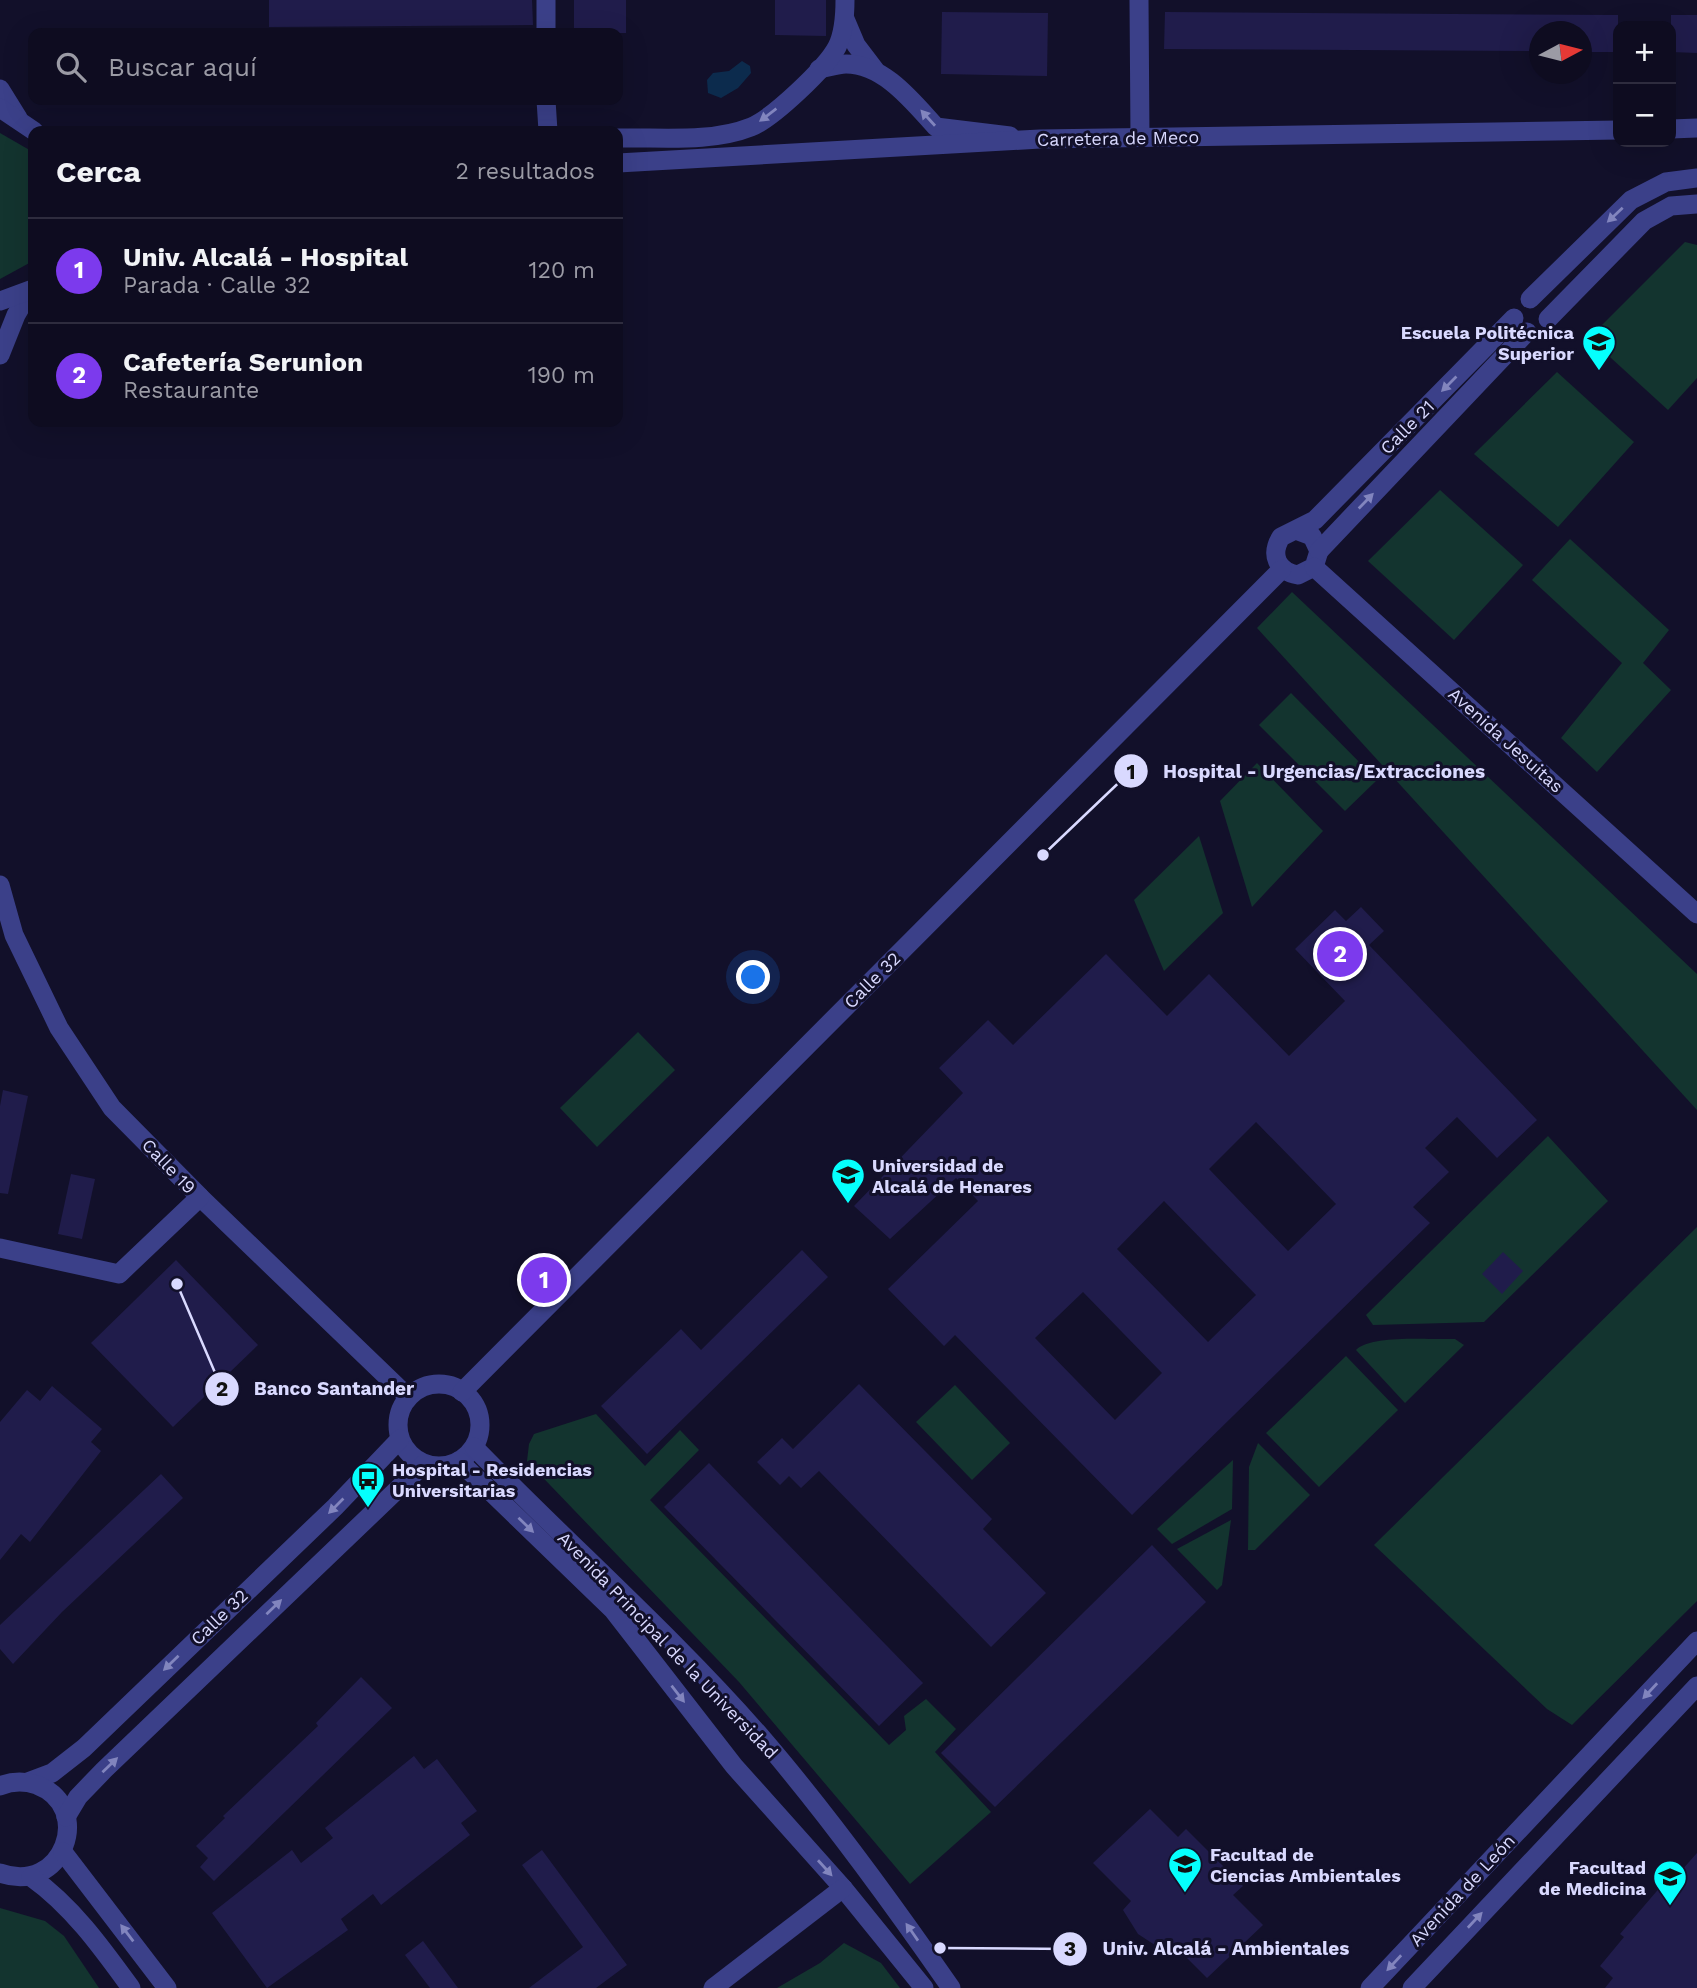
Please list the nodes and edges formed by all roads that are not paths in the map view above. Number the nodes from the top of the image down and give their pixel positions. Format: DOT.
graph roads {
  1 [pos="546,0"];
  2 [pos="1139,0"];
  3 [pos="845,9"];
  4 [pos="546,28"];
  5 [pos="818,69"];
  6 [pos="875,71"];
  7 [pos="0,89"];
  8 [pos="546,105"];
  9 [pos="0,108"];
  10 [pos="19,118"];
  11 [pos="28,126"];
  12 [pos="548,126"];
  13 [pos="1697,128"];
  14 [pos="1676,129"];
  15 [pos="1613,130"];
  16 [pos="1140,137"];
  17 [pos="623,138"];
  18 [pos="1040,139"];
  19 [pos="623,163"];
  20 [pos="1697,178"];
  21 [pos="1643,194"];
  22 [pos="1697,194"];
  23 [pos="1697,204"];
  24 [pos="28,291"];
  25 [pos="28,296"];
  26 [pos="1530,299"];
  27 [pos="0,301"];
  28 [pos="1548,319"];
  29 [pos="1521,325"];
  30 [pos="0,355"];
  31 [pos="1296,530"];
  32 [pos="1317,559"];
  33 [pos="1282,569"];
  34 [pos="0,885"];
  35 [pos="1697,914"];
  36 [pos="200,1197"];
  37 [pos="0,1248"];
  38 [pos="462,1392"];
  39 [pos="408,1397"];
  40 [pos="400,1438"];
  41 [pos="474,1447"];
  42 [pos="459,1461"];
  43 [pos="424,1464"];
  44 [pos="1697,1641"];
  45 [pos="1697,1686"];
  46 [pos="1580,1765"];
  47 [pos="28,1782"];
  48 [pos="0,1786"];
  49 [pos="1554,1790"];
  50 [pos="1592,1794"];
  51 [pos="66,1817"];
  52 [pos="63,1852"];
  53 [pos="0,1874"];
  54 [pos="32,1877"];
  55 [pos="843,1888"];
  56 [pos="131,1988"];
  57 [pos="167,1988"];
  58 [pos="713,1988"];
  59 [pos="924,1988"];
  60 [pos="951,1988"];
  61 [pos="1370,1988"];
  62 [pos="1412,1988"];
  1 -- 4 [label="street"];
  2 -- 16 [label="street"];
  3 -- 5 [label="street"];
  3 -- 6 [label="street"];
  5 -- 6 [label="street"];
  5 -- 17 [label="street, one-way"];
  18 -- 6 [label="street, one-way"];
  7 -- 10 [label="street"];
  8 -- 12 [label="street"];
  9 -- 10 [label="street"];
  10 -- 11 [label="street"];
  13 -- 14 [label="street"];
  15 -- 16 [label="street, Carretera de Meco"];
  16 -- 18 [label="street, Carretera de Meco"];
  18 -- 19 [label="street, Carretera de Meco"];
  20 -- 21 [label="street"];
  21 -- 22 [label="street"];
  21 -- 26 [label="street, one-way"];
  23 -- 28 [label="street"];
  24 -- 27 [label="street"];
  25 -- 30 [label="street"];
  26 -- 28 [label="street"];
  26 -- 29 [label="street"];
  28 -- 29 [label="street"];
  29 -- 31 [label="street, Calle 21, one-way"];
  32 -- 29 [label="street, Calle 21, one-way"];
  31 -- 32 [label="street"];
  31 -- 33 [label="street"];
  32 -- 33 [label="street"];
  32 -- 35 [label="street, Avenida Jesuitas"];
  33 -- 38 [label="street, Calle 32"];
  34 -- 36 [label="street, Calle 19"];
  36 -- 37 [label="street"];
  36 -- 39 [label="street, Calle 19"];
  38 -- 39 [label="street"];
  38 -- 41 [label="street"];
  39 -- 40 [label="street"];
  40 -- 43 [label="street"];
  40 -- 47 [label="street, Calle 32, one-way"];
  41 -- 42 [label="street"];
  60 -- 41 [label="street, Avenida Principal de la Universidad, one-way"];
  42 -- 43 [label="street"];
  42 -- 55 [label="street, Avenida Principal de la Universidad, one-way"];
  51 -- 43 [label="street, Calle 32, one-way"];
  44 -- 46 [label="street, Avenida de León, one-way"];
  45 -- 50 [label="street, Avenida de León"];
  46 -- 49 [label="street, Avenida de León"];
  46 -- 50 [label="street"];
  47 -- 48 [label="street, Calle 32"];
  47 -- 51 [label="street"];
  49 -- 50 [label="street"];
  49 -- 61 [label="street, Avenida de León, one-way"];
  62 -- 50 [label="street, Avenida de León, one-way"];
  51 -- 52 [label="street"];
  52 -- 54 [label="street"];
  57 -- 52 [label="street, one-way"];
  53 -- 54 [label="street"];
  54 -- 56 [label="street"];
  55 -- 58 [label="street"];
  55 -- 59 [label="street, Avenida Principal de la Universidad"];
}
